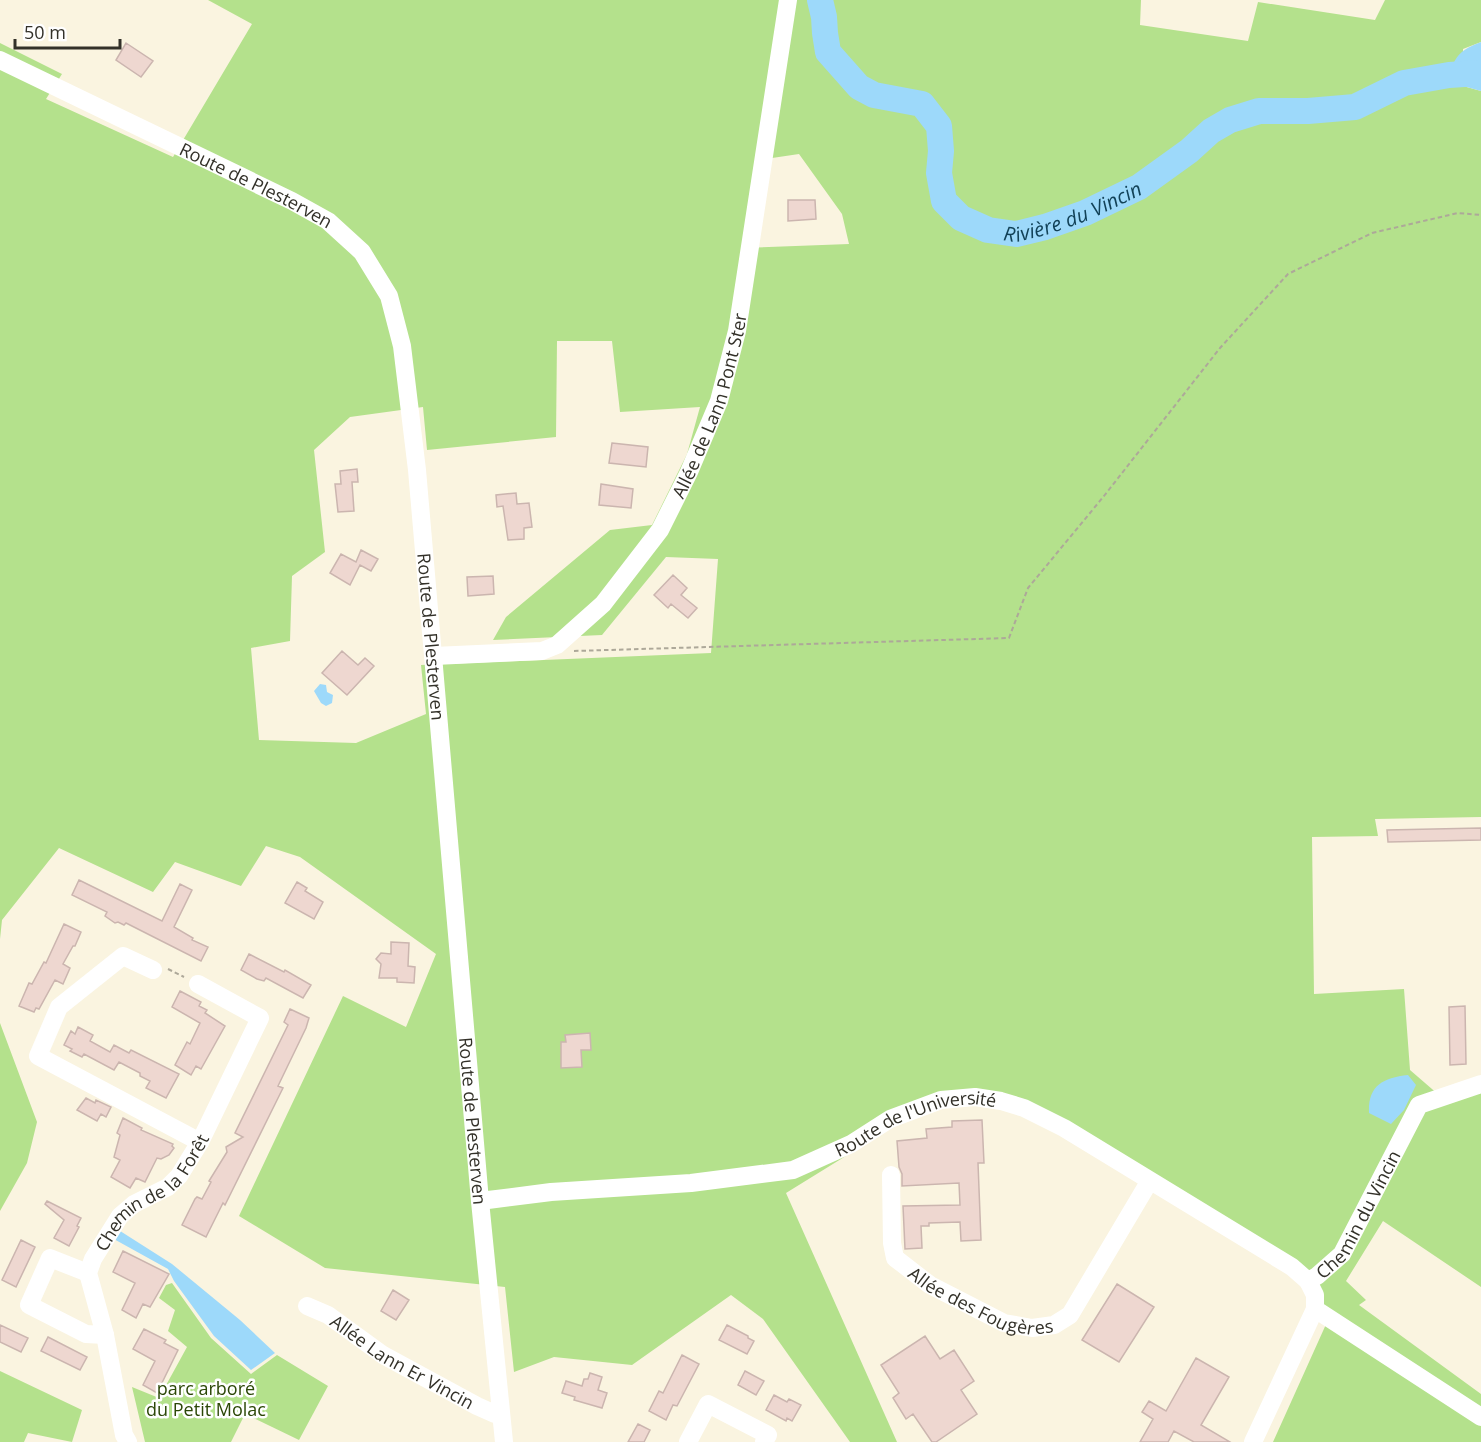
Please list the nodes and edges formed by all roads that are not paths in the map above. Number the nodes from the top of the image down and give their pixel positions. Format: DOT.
graph roads {
  1 [pos="788,0"];
  2 [pos="0,60"];
  3 [pos="434,656"];
  4 [pos="153,970"];
  5 [pos="198,984"];
  6 [pos="1481,1084"];
  7 [pos="200,1142"];
  8 [pos="891,1175"];
  9 [pos="1149,1182"];
  10 [pos="480,1201"];
  11 [pos="88,1273"];
  12 [pos="1308,1281"];
  13 [pos="307,1306"];
  14 [pos="1315,1309"];
  15 [pos="105,1335"];
  16 [pos="501,1414"];
  17 [pos="1481,1417"];
  18 [pos="128,1442"];
  19 [pos="504,1442"];
  20 [pos="688,1442"];
  21 [pos="764,1442"];
  22 [pos="1253,1442"];
  1 -- 3 [label="street, Allée de Lann Pont Ster"];
  2 -- 3 [label="street, Route de Plesterven"];
  3 -- 10 [label="street, Route de Plesterven"];
  4 -- 7 [label="street"];
  5 -- 7 [label="street, Chemin de la Forêt"];
  6 -- 12 [label="street, Chemin du Vincin"];
  7 -- 11 [label="street, Chemin de la Forêt"];
  8 -- 9 [label="street, Allée des Fougères"];
  9 -- 10 [label="street, Route de l'Université"];
  9 -- 12 [label="street, Route de l'Université"];
  10 -- 16 [label="street, Route de Plesterven"];
  11 -- 15 [label="street, Chemin de la Forêt"];
  11 -- 15 [label="street"];
  12 -- 14 [label="street, Chemin du Vincin"];
  13 -- 16 [label="street, Allée Lann Er Vincin"];
  14 -- 17 [label="street"];
  14 -- 22 [label="street"];
  15 -- 18 [label="street, Chemin de la Forêt"];
  16 -- 19 [label="street, Route de Plesterven"];
  20 -- 21 [label="street"];
}
